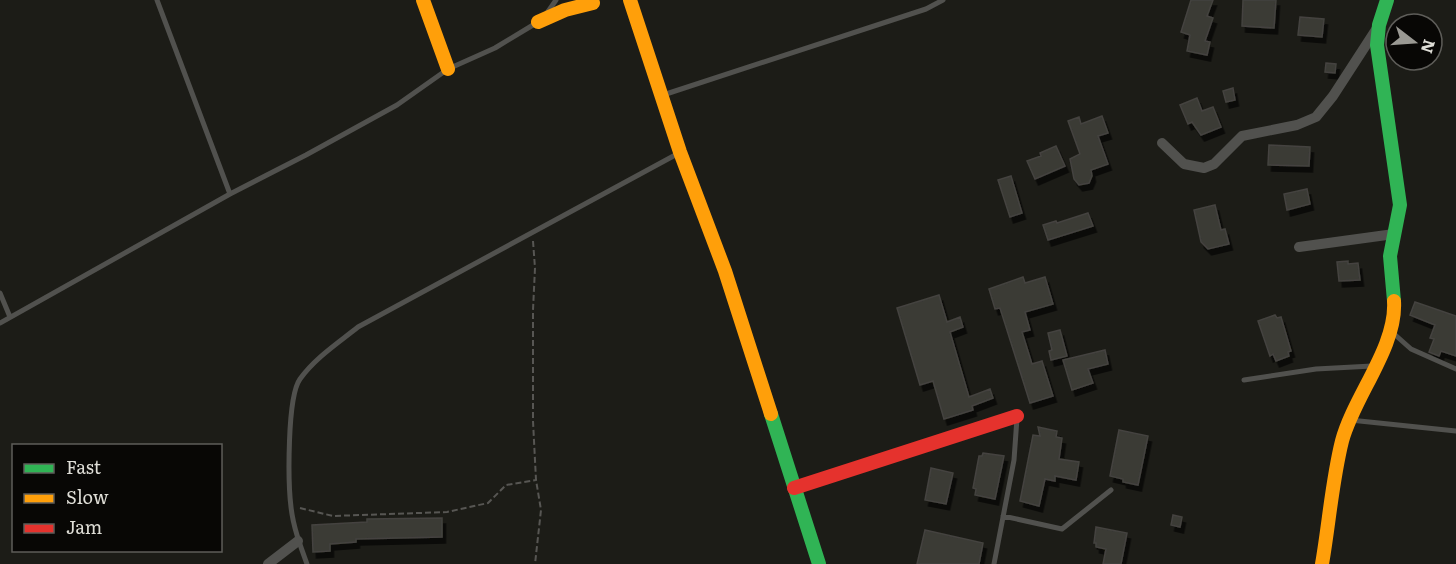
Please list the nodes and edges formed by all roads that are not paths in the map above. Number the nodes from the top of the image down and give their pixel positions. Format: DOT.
graph roads {
  1 [pos="157,0"];
  2 [pos="423,0"];
  3 [pos="556,0"];
  4 [pos="630,0"];
  5 [pos="943,0"];
  6 [pos="1387,0"];
  7 [pos="593,3"];
  8 [pos="538,22"];
  9 [pos="1379,25"];
  10 [pos="448,69"];
  11 [pos="662,96"];
  12 [pos="1162,143"];
  13 [pos="680,152"];
  14 [pos="230,194"];
  15 [pos="1394,234"];
  16 [pos="1299,247"];
  17 [pos="0,293"];
  18 [pos="10,317"];
  19 [pos="0,323"];
  20 [pos="1391,332"];
  21 [pos="1374,366"];
  22 [pos="1456,369"];
  23 [pos="1244,380"];
  24 [pos="1017,416"];
  25 [pos="1349,420"];
  26 [pos="1456,431"];
  27 [pos="794,488"];
  28 [pos="1112,490"];
  29 [pos="1003,516"];
  30 [pos="298,541"];
  31 [pos="268,564"];
  32 [pos="307,564"];
  33 [pos="819,564"];
  34 [pos="994,564"];
  35 [pos="1322,564"];
  1 -- 14 [label="lane"];
  2 -- 10 [label="street"];
  3 -- 8 [label="lane"];
  4 -- 11 [label="street"];
  5 -- 11 [label="lane"];
  6 -- 9 [label="street"];
  7 -- 8 [label="street"];
  8 -- 10 [label="lane"];
  9 -- 12 [label="street"];
  9 -- 15 [label="street"];
  10 -- 14 [label="lane"];
  11 -- 13 [label="street"];
  13 -- 27 [label="street"];
  13 -- 30 [label="lane"];
  14 -- 18 [label="lane"];
  15 -- 16 [label="street"];
  15 -- 20 [label="street"];
  17 -- 18 [label="lane"];
  18 -- 19 [label="lane"];
  20 -- 21 [label="street"];
  20 -- 22 [label="lane"];
  21 -- 23 [label="lane"];
  21 -- 25 [label="street"];
  24 -- 27 [label="street"];
  24 -- 29 [label="lane"];
  25 -- 26 [label="lane"];
  25 -- 35 [label="street"];
  27 -- 33 [label="street"];
  28 -- 29 [label="lane"];
  29 -- 34 [label="lane"];
  30 -- 31 [label="street"];
  30 -- 32 [label="lane"];
}
